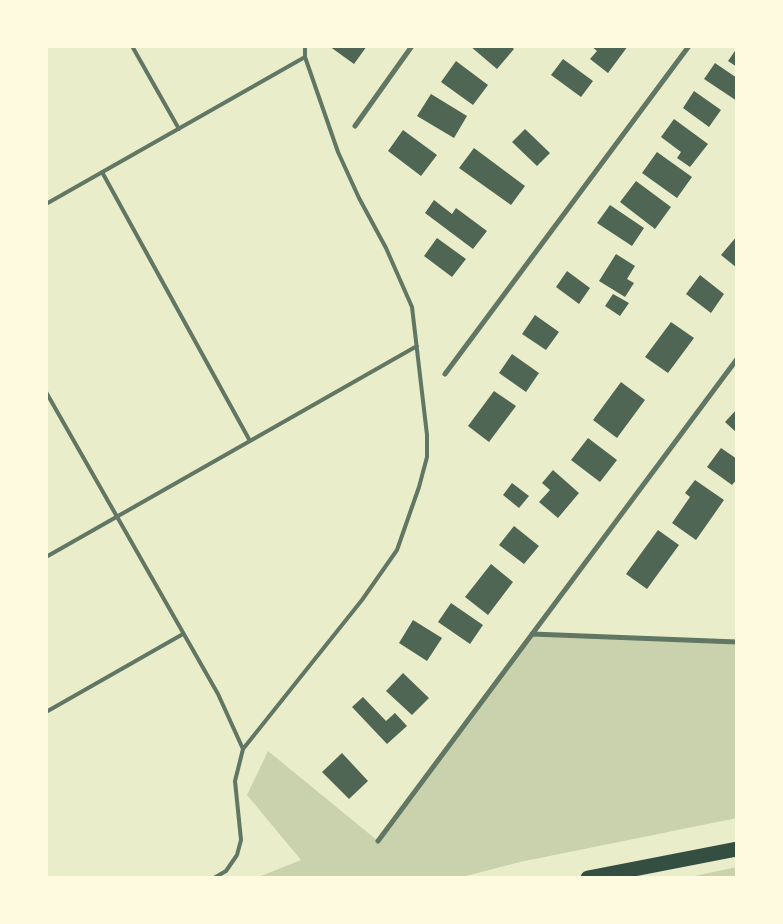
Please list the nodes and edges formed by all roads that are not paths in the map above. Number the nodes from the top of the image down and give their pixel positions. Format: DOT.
graph roads {
  1 [pos="132,46"];
  2 [pos="305,46"];
  3 [pos="412,46"];
  4 [pos="689,46"];
  5 [pos="305,57"];
  6 [pos="354,126"];
  7 [pos="179,129"];
  8 [pos="102,172"];
  9 [pos="46,204"];
  10 [pos="417,346"];
  11 [pos="737,359"];
  12 [pos="445,374"];
  13 [pos="46,392"];
  14 [pos="250,441"];
  15 [pos="117,517"];
  16 [pos="46,557"];
  17 [pos="184,634"];
  18 [pos="532,634"];
  19 [pos="737,642"];
  20 [pos="46,712"];
  21 [pos="243,749"];
  22 [pos="378,841"];
  23 [pos="737,849"];
  24 [pos="214,878"];
  25 [pos="588,878"];
  1 -- 7 [label="lane"];
  2 -- 5 [label="lane"];
  3 -- 6 [label="street"];
  4 -- 12 [label="street"];
  5 -- 7 [label="lane"];
  5 -- 10 [label="lane"];
  7 -- 8 [label="lane"];
  8 -- 9 [label="lane"];
  8 -- 14 [label="lane"];
  10 -- 14 [label="lane"];
  10 -- 21 [label="lane"];
  11 -- 18 [label="street"];
  13 -- 15 [label="lane"];
  14 -- 15 [label="lane"];
  15 -- 16 [label="lane"];
  15 -- 17 [label="lane"];
  17 -- 20 [label="lane"];
  17 -- 21 [label="lane"];
  18 -- 19 [label="street"];
  18 -- 22 [label="street"];
  21 -- 24 [label="lane"];
  23 -- 25 [label="highway"];
}
